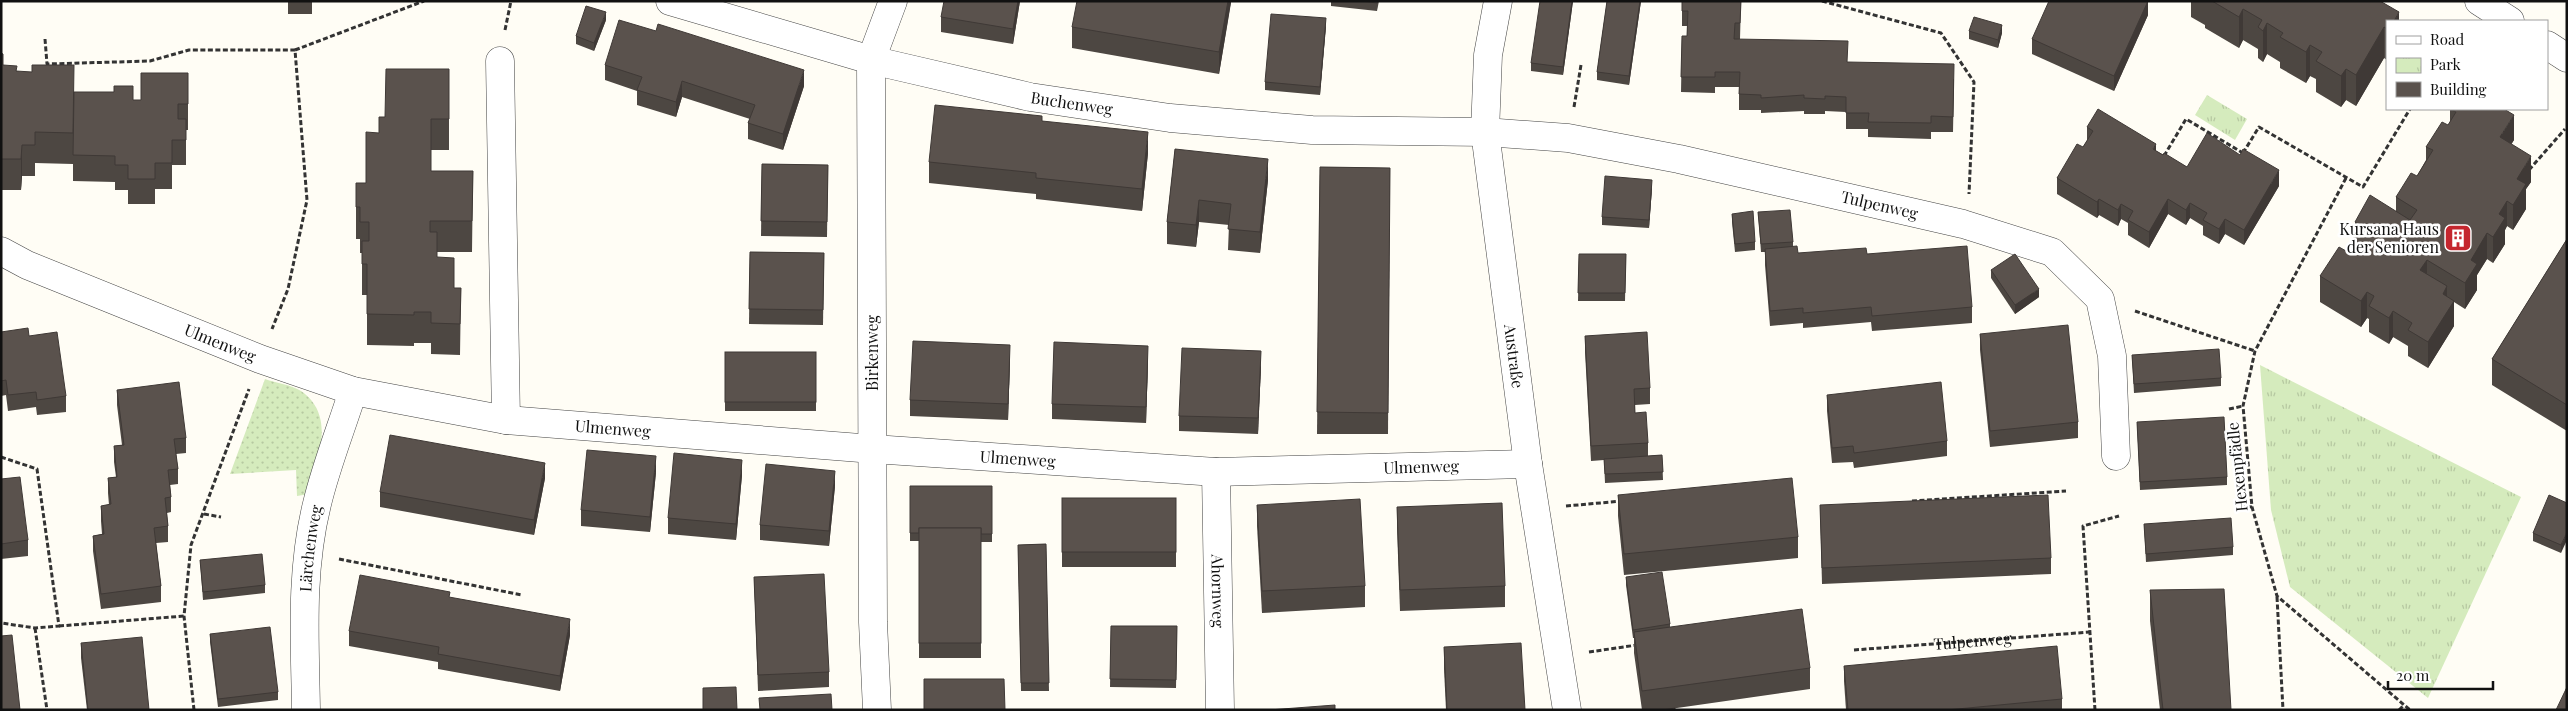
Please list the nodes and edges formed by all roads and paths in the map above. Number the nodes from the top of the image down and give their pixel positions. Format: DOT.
graph roads {
  1 [pos="424,1"];
  2 [pos="670,1"];
  3 [pos="893,1"];
  4 [pos="1498,1"];
  5 [pos="1822,1"];
  6 [pos="2479,1"];
  7 [pos="2508,20"];
  8 [pos="45,39"];
  9 [pos="2548,46"];
  10 [pos="295,50"];
  11 [pos="2567,58"];
  12 [pos="870,60"];
  13 [pos="500,61"];
  14 [pos="1581,65"];
  15 [pos="1577,89"];
  16 [pos="2409,110"];
  17 [pos="2565,129"];
  18 [pos="1485,132"];
  19 [pos="2244,153"];
  20 [pos="2162,160"];
  21 [pos="2239,160"];
  22 [pos="2523,177"];
  23 [pos="2346,178"];
  24 [pos="1969,198"];
  25 [pos="1,251"];
  26 [pos="2100,299"];
  27 [pos="2255,351"];
  28 [pos="260,359"];
  29 [pos="353,391"];
  30 [pos="2244,406"];
  31 [pos="2229,409"];
  32 [pos="506,420"];
  33 [pos="873,449"];
  34 [pos="2116,456"];
  35 [pos="1,457"];
  36 [pos="1528,464"];
  37 [pos="1216,472"];
  38 [pos="2066,491"];
  39 [pos="1625,500"];
  40 [pos="1906,502"];
  41 [pos="2240,506"];
  42 [pos="2252,507"];
  43 [pos="1536,509"];
  44 [pos="204,514"];
  45 [pos="2119,516"];
  46 [pos="221,518"];
  47 [pos="308,554"];
  48 [pos="522,595"];
  49 [pos="2277,596"];
  50 [pos="184,616"];
  51 [pos="1,623"];
  52 [pos="59,626"];
  53 [pos="36,628"];
  54 [pos="2090,632"];
  55 [pos="1647,644"];
  56 [pos="1854,650"];
  57 [pos="1558,657"];
  58 [pos="2404,704"];
  59 [pos="47,710"];
  60 [pos="194,710"];
  61 [pos="306,710"];
  62 [pos="877,710"];
  63 [pos="1220,710"];
  64 [pos="1567,710"];
  65 [pos="2095,710"];
  66 [pos="2283,710"];
  67 [pos="2399,710"];
  68 [pos="2410,710"];
  1 -- 10 [label="path"];
  2 -- 12 [label="street, Buchenweg"];
  3 -- 12 [label="street, Birkenweg"];
  4 -- 18 [label="street, Austraße"];
  5 -- 24 [label="path"];
  6 -- 7 [label="street"];
  8 -- 10 [label="path"];
  9 -- 11 [label="street"];
  10 -- 28 [label="path"];
  12 -- 18 [label="street, Buchenweg"];
  12 -- 33 [label="street, Birkenweg"];
  13 -- 32 [label="street"];
  14 -- 15 [label="path"];
  16 -- 23 [label="path"];
  17 -- 22 [label="path"];
  18 -- 26 [label="street, Tulpenweg"];
  18 -- 36 [label="street, Austraße"];
  19 -- 20 [label="path"];
  19 -- 21 [label="path"];
  19 -- 23 [label="path"];
  23 -- 27 [label="path, Hexenpfädle"];
  25 -- 28 [label="street, Ulmenweg"];
  26 -- 27 [label="path"];
  26 -- 34 [label="street"];
  27 -- 30 [label="path, Hexenpfädle"];
  28 -- 29 [label="street, Ulmenweg"];
  28 -- 44 [label="path"];
  29 -- 32 [label="street, Ulmenweg"];
  29 -- 47 [label="street, Lärchenweg"];
  30 -- 31 [label="path"];
  30 -- 42 [label="path, Hexenpfädle"];
  32 -- 33 [label="street, Ulmenweg"];
  33 -- 37 [label="street, Ulmenweg"];
  33 -- 62 [label="street, Birkenweg"];
  35 -- 52 [label="path"];
  36 -- 37 [label="street, Ulmenweg"];
  36 -- 43 [label="street, Austraße"];
  37 -- 63 [label="street, Ahornweg"];
  38 -- 40 [label="path"];
  39 -- 43 [label="path"];
  41 -- 42 [label="path"];
  42 -- 49 [label="path, Hexenpfädle"];
  43 -- 57 [label="street, Austraße"];
  44 -- 46 [label="path"];
  44 -- 50 [label="path"];
  45 -- 54 [label="path"];
  47 -- 48 [label="path"];
  47 -- 61 [label="street, Lärchenweg"];
  49 -- 58 [label="path"];
  49 -- 66 [label="path, Hexenpfädle"];
  50 -- 52 [label="path"];
  50 -- 60 [label="path"];
  51 -- 53 [label="path"];
  52 -- 53 [label="path"];
  53 -- 59 [label="path"];
  54 -- 56 [label="path, Tulpenweg"];
  54 -- 65 [label="path"];
  55 -- 57 [label="path"];
  57 -- 64 [label="street, Austraße"];
  58 -- 67 [label="path"];
  58 -- 68 [label="path"];
}
